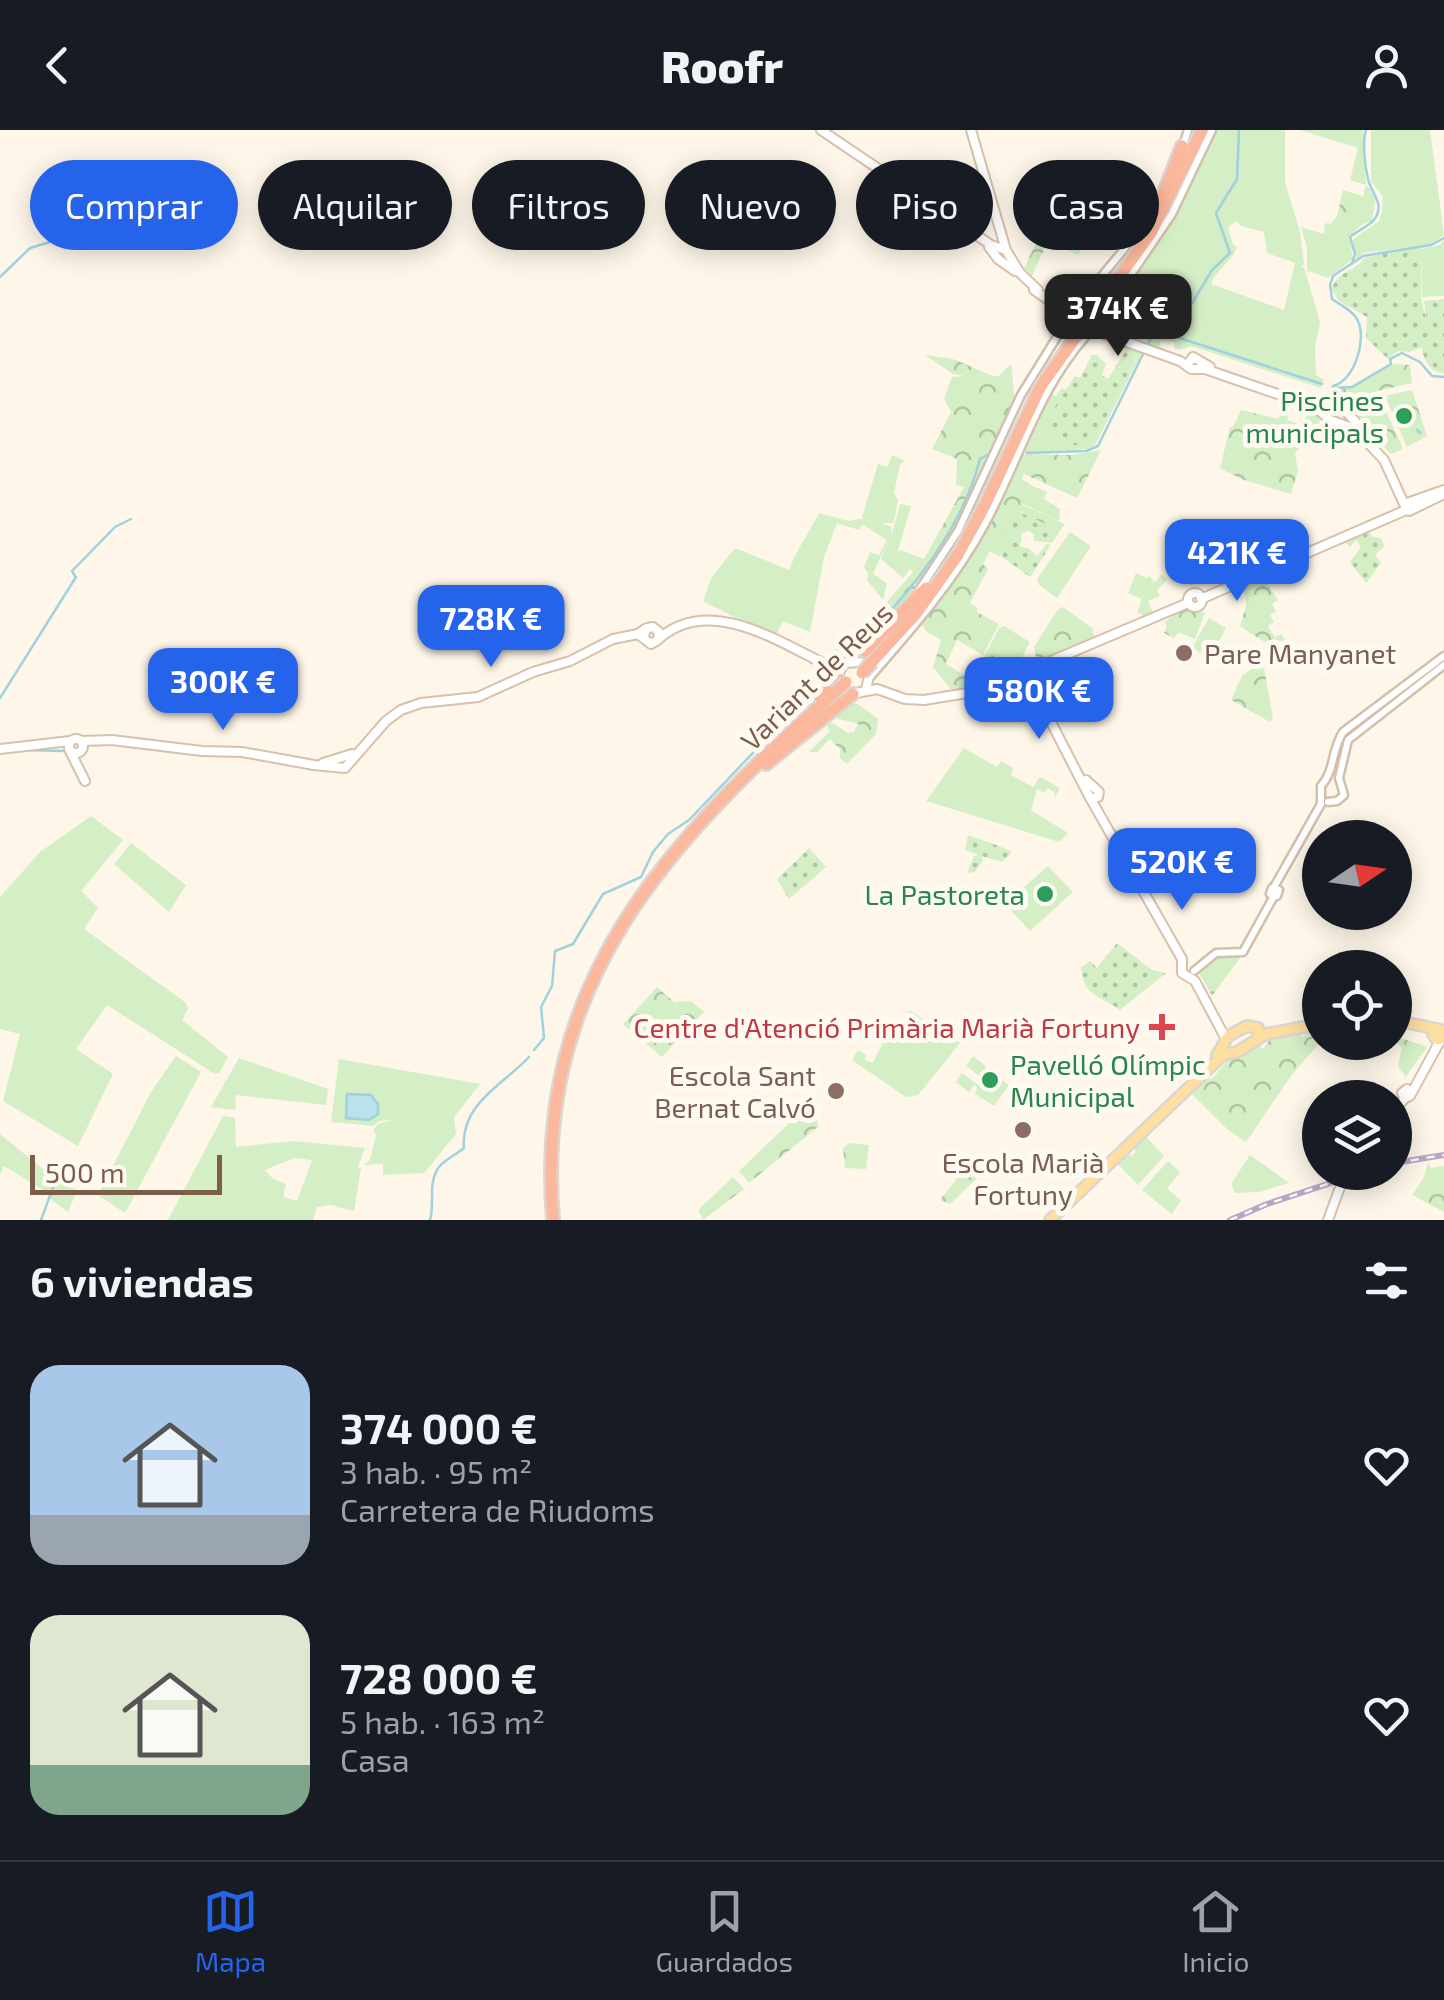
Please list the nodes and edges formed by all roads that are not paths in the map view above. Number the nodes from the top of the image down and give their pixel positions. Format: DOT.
graph roads {
  1 [pos="821,130"];
  2 [pos="971,130"];
  3 [pos="1188,130"];
  4 [pos="1205,133"];
  5 [pos="1182,146"];
  6 [pos="984,160"];
  7 [pos="993,189"];
  8 [pos="993,201"];
  9 [pos="1159,206"];
  10 [pos="994,208"];
  11 [pos="1159,211"];
  12 [pos="1004,234"];
  13 [pos="998,250"];
  14 [pos="1135,250"];
  15 [pos="1136,250"];
  16 [pos="1048,298"];
  17 [pos="1074,311"];
  18 [pos="1096,326"];
  19 [pos="1321,406"];
  20 [pos="1347,419"];
  21 [pos="1444,492"];
  22 [pos="986,504"];
  23 [pos="1407,506"];
  24 [pos="916,626"];
  25 [pos="661,633"];
  26 [pos="642,634"];
  27 [pos="1444,656"];
  28 [pos="1061,657"];
  29 [pos="1444,665"];
  30 [pos="856,674"];
  31 [pos="1033,682"];
  32 [pos="836,693"];
  33 [pos="368,742"];
  34 [pos="70,746"];
  35 [pos="81,747"];
  36 [pos="0,749"];
  37 [pos="353,754"];
  38 [pos="309,764"];
  39 [pos="341,764"];
  40 [pos="325,765"];
  41 [pos="1328,780"];
  42 [pos="1340,781"];
  43 [pos="1325,800"];
  44 [pos="722,804"];
  45 [pos="698,824"];
  46 [pos="1190,969"];
  47 [pos="1302,1026"];
  48 [pos="1412,1027"];
  49 [pos="1240,1030"];
  50 [pos="1259,1034"];
  51 [pos="1437,1035"];
  52 [pos="1226,1047"];
  53 [pos="1412,1082"];
  54 [pos="1341,1190"];
  55 [pos="555,1220"];
  56 [pos="1047,1220"];
  57 [pos="1330,1220"];
  1 -- 13 [label="main road"];
  2 -- 6 [label="main road"];
  2 -- 10 [label="main road"];
  3 -- 5 [label="street"];
  4 -- 11 [label="highway, Variant de Reus"];
  4 -- 18 [label="street"];
  5 -- 9 [label="highway"];
  5 -- 17 [label="street"];
  7 -- 12 [label="main road"];
  8 -- 10 [label="main road"];
  10 -- 12 [label="main road"];
  10 -- 13 [label="main road"];
  12 -- 16 [label="main road"];
  13 -- 16 [label="main road"];
  14 -- 30 [label="highway, Variant de Reus"];
  15 -- 22 [label="highway, Variant de Reus"];
  16 -- 17 [label="main road"];
  17 -- 18 [label="main road, bridge"];
  17 -- 18 [label="main road, bridge"];
  17 -- 30 [label="street"];
  18 -- 19 [label="main road"];
  18 -- 24 [label="street"];
  19 -- 20 [label="main road"];
  19 -- 20 [label="main road"];
  20 -- 23 [label="main road"];
  21 -- 23 [label="main road"];
  22 -- 24 [label="highway"];
  22 -- 30 [label="highway, Variant de Reus"];
  23 -- 28 [label="main road"];
  24 -- 30 [label="street"];
  25 -- 26 [label="main road"];
  25 -- 26 [label="main road"];
  25 -- 30 [label="main road"];
  26 -- 33 [label="main road"];
  27 -- 41 [label="street"];
  28 -- 31 [label="main road"];
  28 -- 31 [label="main road"];
  29 -- 42 [label="street"];
  30 -- 31 [label="main road"];
  30 -- 32 [label="highway, Variant de Reus, bridge"];
  30 -- 44 [label="highway"];
  30 -- 45 [label="highway"];
  31 -- 46 [label="main road"];
  32 -- 44 [label="highway, Variant de Reus"];
  32 -- 45 [label="highway, Variant de Reus"];
  33 -- 37 [label="main road"];
  33 -- 39 [label="main road"];
  34 -- 35 [label="main road"];
  34 -- 35 [label="main road"];
  34 -- 36 [label="main road"];
  35 -- 38 [label="main road"];
  37 -- 39 [label="main road"];
  37 -- 40 [label="main road"];
  38 -- 39 [label="main road"];
  38 -- 40 [label="main road"];
  39 -- 40 [label="main road"];
  41 -- 42 [label="street"];
  41 -- 43 [label="street"];
  42 -- 43 [label="street"];
  43 -- 46 [label="street"];
  44 -- 55 [label="highway, Variant de Reus"];
  45 -- 55 [label="highway, Variant de Reus"];
  46 -- 49 [label="main road"];
  46 -- 52 [label="main road"];
  47 -- 50 [label="main road"];
  48 -- 51 [label="main road"];
  49 -- 50 [label="main road"];
  49 -- 52 [label="main road"];
  50 -- 52 [label="main road"];
  51 -- 53 [label="main road"];
  52 -- 56 [label="main road"];
  54 -- 57 [label="main road"];
}
